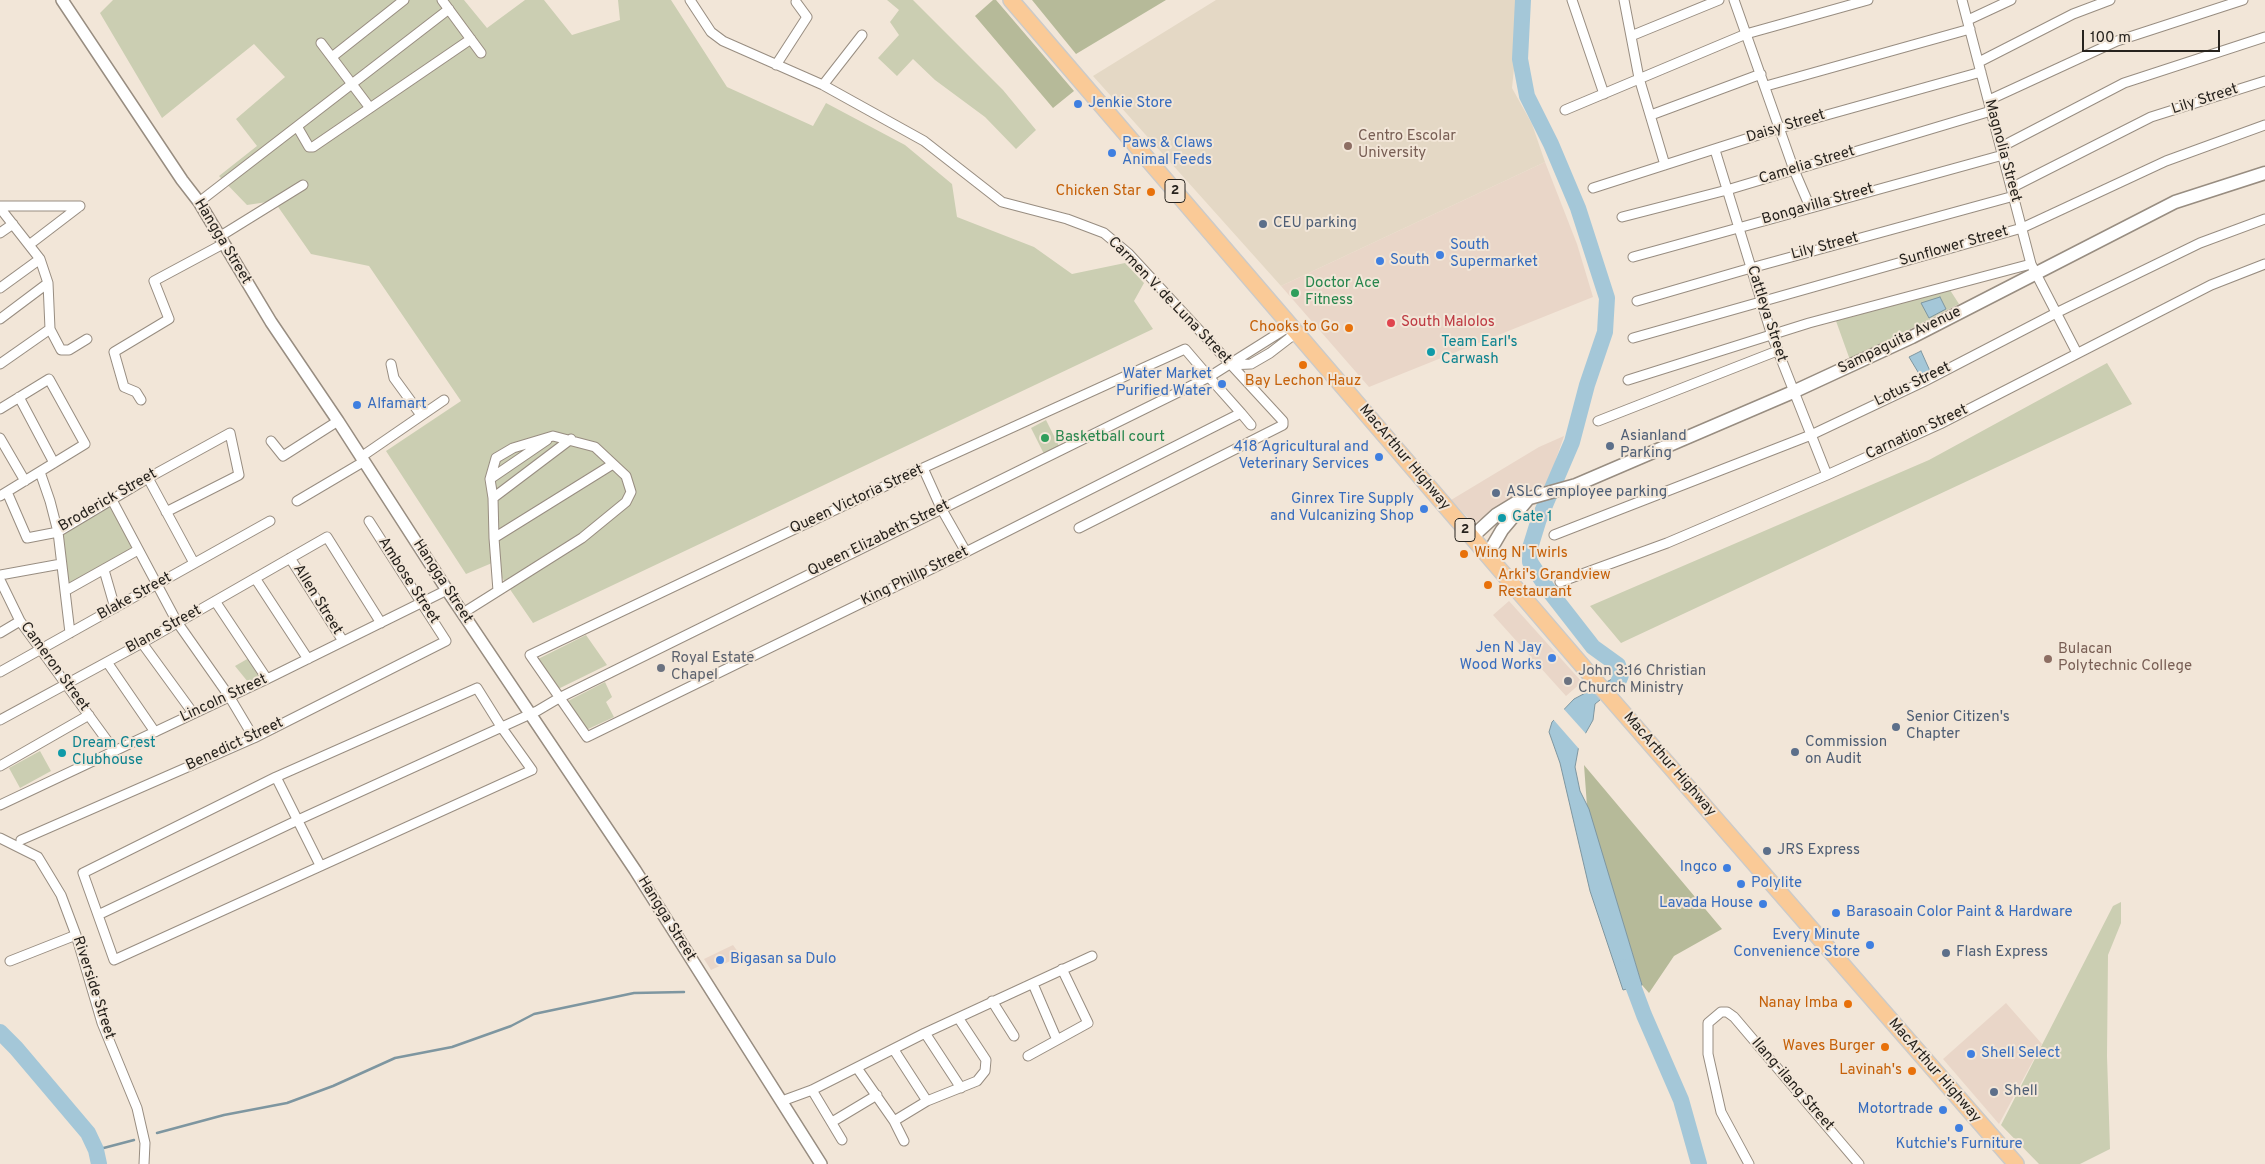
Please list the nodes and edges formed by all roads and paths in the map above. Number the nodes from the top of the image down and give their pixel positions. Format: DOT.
graph roads {
  1 [pos="62,0"];
  2 [pos="404,0"];
  3 [pos="442,0"];
  4 [pos="690,0"];
  5 [pos="1011,0"];
  6 [pos="1572,0"];
  7 [pos="1624,0"];
  8 [pos="1719,0"];
  9 [pos="1734,0"];
  10 [pos="1868,0"];
  11 [pos="1962,0"];
  12 [pos="2010,0"];
  13 [pos="2110,0"];
  14 [pos="2243,0"];
  15 [pos="796,2"];
  16 [pos="449,9"];
  17 [pos="1969,24"];
  18 [pos="1746,34"];
  19 [pos="862,35"];
  20 [pos="1631,36"];
  21 [pos="2265,37"];
  22 [pos="471,39"];
  23 [pos="321,43"];
  24 [pos="481,53"];
  25 [pos="332,57"];
  26 [pos="1979,62"];
  27 [pos="776,65"];
  28 [pos="1981,72"];
  29 [pos="1761,74"];
  30 [pos="1639,78"];
  31 [pos="2265,81"];
  32 [pos="353,83"];
  33 [pos="823,85"];
  34 [pos="1766,86"];
  35 [pos="1604,94"];
  36 [pos="1989,100"];
  37 [pos="370,108"];
  38 [pos="1565,110"];
  39 [pos="1991,111"];
  40 [pos="1651,116"];
  41 [pos="2265,125"];
  42 [pos="298,128"];
  43 [pos="1780,128"];
  44 [pos="1715,150"];
  45 [pos="2002,151"];
  46 [pos="1665,166"];
  47 [pos="1794,170"];
  48 [pos="2265,173"];
  49 [pos="302,185"];
  50 [pos="1593,188"];
  51 [pos="1727,190"];
  52 [pos="2012,192"];
  53 [pos="199,202"];
  54 [pos="0,207"];
  55 [pos="1810,207"];
  56 [pos="1622,217"];
  57 [pos="2265,219"];
  58 [pos="13,224"];
  59 [pos="1738,228"];
  60 [pos="2022,228"];
  61 [pos="0,233"];
  62 [pos="221,240"];
  63 [pos="29,245"];
  64 [pos="1633,257"];
  65 [pos="40,259"];
  66 [pos="2265,264"];
  67 [pos="1751,268"];
  68 [pos="2033,268"];
  69 [pos="48,283"];
  70 [pos="0,288"];
  71 [pos="1637,301"];
  72 [pos="1761,301"];
  73 [pos="2056,313"];
  74 [pos="0,319"];
  75 [pos="50,329"];
  76 [pos="1293,330"];
  77 [pos="1772,336"];
  78 [pos="1633,338"];
  79 [pos="87,339"];
  80 [pos="1263,344"];
  81 [pos="1777,351"];
  82 [pos="1270,353"];
  83 [pos="2077,353"];
  84 [pos="0,364"];
  85 [pos="391,364"];
  86 [pos="1229,365"];
  87 [pos="1209,377"];
  88 [pos="1628,380"];
  89 [pos="1793,392"];
  90 [pos="19,397"];
  91 [pos="141,400"];
  92 [pos="444,400"];
  93 [pos="0,409"];
  94 [pos="1241,413"];
  95 [pos="421,415"];
  96 [pos="338,421"];
  97 [pos="1598,421"];
  98 [pos="1251,425"];
  99 [pos="1811,435"];
  100 [pos="553,436"];
  101 [pos="0,438"];
  102 [pos="571,439"];
  103 [pos="271,441"];
  104 [pos="362,459"];
  105 [pos="54,463"];
  106 [pos="613,464"];
  107 [pos="922,468"];
  108 [pos="40,472"];
  109 [pos="1827,475"];
  110 [pos="148,478"];
  111 [pos="490,479"];
  112 [pos="25,481"];
  113 [pos="4,494"];
  114 [pos="1532,497"];
  115 [pos="493,498"];
  116 [pos="112,500"];
  117 [pos="297,501"];
  118 [pos="941,508"];
  119 [pos="166,512"];
  120 [pos="270,521"];
  121 [pos="369,521"];
  122 [pos="1079,528"];
  123 [pos="58,532"];
  124 [pos="1554,535"];
  125 [pos="1472,537"];
  126 [pos="494,538"];
  127 [pos="138,550"];
  128 [pos="966,552"];
  129 [pos="1488,554"];
  130 [pos="290,558"];
  131 [pos="194,563"];
  132 [pos="61,564"];
  133 [pos="104,570"];
  134 [pos="0,576"];
  135 [pos="255,578"];
  136 [pos="1560,582"];
  137 [pos="156,584"];
  138 [pos="1,585"];
  139 [pos="447,590"];
  140 [pos="65,591"];
  141 [pos="498,591"];
  142 [pos="215,601"];
  143 [pos="422,603"];
  144 [pos="115,608"];
  145 [pos="463,613"];
  146 [pos="20,621"];
  147 [pos="177,622"];
  148 [pos="381,623"];
  149 [pos="0,633"];
  150 [pos="70,633"];
  151 [pos="343,641"];
  152 [pos="446,641"];
  153 [pos="142,643"];
  154 [pos="40,650"];
  155 [pos="308,659"];
  156 [pos="107,662"];
  157 [pos="0,672"];
  158 [pos="267,679"];
  159 [pos="65,683"];
  160 [pos="229,696"];
  161 [pos="559,698"];
  162 [pos="193,714"];
  163 [pos="530,714"];
  164 [pos="89,715"];
  165 [pos="0,720"];
  166 [pos="502,728"];
  167 [pos="155,732"];
  168 [pos="254,738"];
  169 [pos="114,750"];
  170 [pos="0,766"];
  171 [pos="276,778"];
  172 [pos="0,805"];
  173 [pos="298,820"];
  174 [pos="0,838"];
  175 [pos="21,840"];
  176 [pos="320,865"];
  177 [pos="98,915"];
  178 [pos="76,935"];
  179 [pos="1092,956"];
  180 [pos="10,961"];
  181 [pos="1062,969"];
  182 [pos="1033,984"];
  183 [pos="992,1002"];
  184 [pos="959,1019"];
  185 [pos="926,1033"];
  186 [pos="1014,1036"];
  187 [pos="1057,1040"];
  188 [pos="894,1050"];
  189 [pos="1028,1056"];
  190 [pos="858,1068"];
  191 [pos="961,1088"];
  192 [pos="812,1090"];
  193 [pos="877,1095"];
  194 [pos="927,1101"];
  195 [pos="782,1102"];
  196 [pos="894,1121"];
  197 [pos="832,1122"];
  198 [pos="842,1140"];
  199 [pos="904,1141"];
  200 [pos="144,1164"];
  201 [pos="821,1164"];
  202 [pos="1750,1164"];
  203 [pos="1859,1164"];
  204 [pos="2016,1164"];
  1 -- 53 [label="street, Hangga Street"];
  2 -- 25 [label="street"];
  3 -- 16 [label="street"];
  4 -- 27 [label="street, Carmen V. de Luna Street"];
  5 -- 76 [label="highway, MacArthur Highway / 2"];
  6 -- 35 [label="street"];
  7 -- 20 [label="street"];
  8 -- 20 [label="street"];
  9 -- 18 [label="street"];
  10 -- 18 [label="street"];
  11 -- 17 [label="street, Magnolia Street"];
  12 -- 17 [label="street"];
  13 -- 26 [label="street"];
  14 -- 36 [label="street"];
  15 -- 27 [label="street"];
  16 -- 22 [label="street"];
  16 -- 32 [label="street"];
  17 -- 26 [label="street, Magnolia Street"];
  17 -- 34 [label="street"];
  18 -- 29 [label="street"];
  18 -- 30 [label="street"];
  19 -- 33 [label="street"];
  20 -- 30 [label="street"];
  21 -- 45 [label="street, Bongavilla Street"];
  22 -- 24 [label="street"];
  22 -- 37 [label="street"];
  23 -- 25 [label="street"];
  25 -- 32 [label="street"];
  26 -- 28 [label="street, Magnolia Street"];
  27 -- 33 [label="street, Carmen V. de Luna Street"];
  28 -- 36 [label="street, Magnolia Street"];
  28 -- 43 [label="street, Daisy Street"];
  29 -- 34 [label="street"];
  29 -- 40 [label="street"];
  30 -- 35 [label="street"];
  30 -- 40 [label="street"];
  31 -- 52 [label="street, Lily Street"];
  32 -- 37 [label="street"];
  32 -- 42 [label="street"];
  33 -- 86 [label="street, Carmen V. de Luna Street"];
  34 -- 43 [label="street"];
  35 -- 38 [label="street"];
  36 -- 39 [label="street, Magnolia Street"];
  37 -- 42 [label="street"];
  39 -- 45 [label="street, Magnolia Street"];
  39 -- 47 [label="street, Camelia Street"];
  40 -- 46 [label="street"];
  41 -- 60 [label="street, Sunflower Street"];
  42 -- 53 [label="street"];
  43 -- 44 [label="street, Daisy Street"];
  43 -- 47 [label="street"];
  44 -- 46 [label="street, Daisy Street"];
  44 -- 51 [label="street, Cattleya Street"];
  45 -- 52 [label="street, Magnolia Street"];
  45 -- 55 [label="street, Bongavilla Street"];
  46 -- 50 [label="street, Daisy Street"];
  47 -- 51 [label="street, Camelia Street"];
  47 -- 55 [label="street"];
  48 -- 68 [label="main road, Sampaguita Avenue"];
  49 -- 62 [label="street"];
  51 -- 56 [label="street, Camelia Street"];
  51 -- 59 [label="street, Cattleya Street"];
  52 -- 60 [label="street, Magnolia Street"];
  52 -- 67 [label="street, Lily Street"];
  53 -- 62 [label="street, Hangga Street"];
  54 -- 58 [label="street"];
  54 -- 63 [label="street"];
  55 -- 59 [label="street, Bongavilla Street"];
  57 -- 73 [label="street, Lotus Street"];
  58 -- 61 [label="street"];
  58 -- 63 [label="street"];
  59 -- 64 [label="street, Bongavilla Street"];
  59 -- 67 [label="street, Cattleya Street"];
  60 -- 68 [label="street, Magnolia Street"];
  60 -- 72 [label="street, Sunflower Street"];
  62 -- 91 [label="street"];
  62 -- 96 [label="street, Hangga Street"];
  63 -- 65 [label="street"];
  65 -- 69 [label="street"];
  65 -- 70 [label="street"];
  66 -- 83 [label="street, Carnation Street"];
  67 -- 71 [label="street, Lily Street"];
  67 -- 72 [label="street, Cattleya Street"];
  68 -- 73 [label="street, Magnolia Street"];
  68 -- 77 [label="street"];
  68 -- 89 [label="main road, Sampaguita Avenue"];
  69 -- 74 [label="street"];
  69 -- 75 [label="street"];
  72 -- 77 [label="street, Cattleya Street"];
  72 -- 78 [label="street, Sunflower Street"];
  73 -- 83 [label="street, Magnolia Street"];
  73 -- 99 [label="street, Lotus Street"];
  75 -- 79 [label="street"];
  75 -- 84 [label="street"];
  76 -- 80 [label="street, Queen Elizabeth Street"];
  76 -- 82 [label="street, Queen Elizabeth Street"];
  76 -- 125 [label="highway, MacArthur Highway / 2"];
  77 -- 81 [label="street, Cattleya Street"];
  77 -- 88 [label="street"];
  80 -- 82 [label="street"];
  80 -- 86 [label="street, Queen Elizabeth Street"];
  81 -- 89 [label="street, Cattleya Street"];
  81 -- 97 [label="street"];
  82 -- 86 [label="street, Queen Elizabeth Street"];
  83 -- 109 [label="street, Carnation Street"];
  85 -- 95 [label="street"];
  86 -- 87 [label="street, Queen Elizabeth Street"];
  86 -- 122 [label="street, Carmen V. de Luna Street"];
  87 -- 94 [label="street"];
  87 -- 107 [label="street, Queen Victoria Street"];
  87 -- 118 [label="street, Queen Elizabeth Street"];
  89 -- 99 [label="street, Cattleya Street"];
  89 -- 114 [label="main road, Sampaguita Avenue"];
  90 -- 93 [label="street"];
  90 -- 105 [label="street"];
  90 -- 105 [label="street"];
  92 -- 95 [label="street"];
  94 -- 98 [label="street"];
  94 -- 128 [label="street, King Phillp Street"];
  95 -- 104 [label="street"];
  96 -- 103 [label="street"];
  96 -- 104 [label="street, Hangga Street"];
  99 -- 109 [label="street, Cattleya Street"];
  99 -- 124 [label="street, Lotus Street"];
  100 -- 102 [label="street"];
  100 -- 111 [label="street"];
  100 -- 111 [label="street"];
  101 -- 112 [label="street"];
  102 -- 106 [label="street"];
  102 -- 115 [label="street"];
  104 -- 117 [label="street"];
  104 -- 139 [label="street, Hangga Street"];
  105 -- 108 [label="street"];
  106 -- 126 [label="street"];
  106 -- 141 [label="street"];
  107 -- 118 [label="street"];
  107 -- 161 [label="street, Queen Victoria Street"];
  108 -- 112 [label="street"];
  108 -- 123 [label="street"];
  109 -- 136 [label="street, Carnation Street"];
  110 -- 116 [label="street, Broderick Street"];
  110 -- 119 [label="street"];
  110 -- 119 [label="street, Broderick Street"];
  111 -- 115 [label="street"];
  112 -- 113 [label="street"];
  113 -- 123 [label="street, Broderick Street"];
  114 -- 125 [label="main road, Sampaguita Avenue"];
  114 -- 129 [label="main road"];
  115 -- 126 [label="street"];
  116 -- 123 [label="street, Broderick Street"];
  116 -- 127 [label="street"];
  118 -- 128 [label="street"];
  118 -- 161 [label="street, Queen Elizabeth Street"];
  119 -- 131 [label="street"];
  120 -- 131 [label="street, Blake Street"];
  121 -- 143 [label="street, Ambose Street"];
  123 -- 132 [label="street"];
  125 -- 129 [label="highway, MacArthur Highway / 2"];
  126 -- 141 [label="street"];
  127 -- 133 [label="street"];
  127 -- 137 [label="street"];
  128 -- 161 [label="street, King Phillp Street"];
  129 -- 204 [label="highway, MacArthur Highway / 2"];
  130 -- 135 [label="street, Blane Street"];
  130 -- 148 [label="street, Blane Street"];
  130 -- 151 [label="street, Allen Street"];
  131 -- 137 [label="street, Blake Street"];
  132 -- 134 [label="street"];
  132 -- 140 [label="street"];
  133 -- 140 [label="street"];
  133 -- 144 [label="street"];
  135 -- 142 [label="street, Blane Street"];
  135 -- 155 [label="street"];
  137 -- 144 [label="street, Blake Street"];
  137 -- 147 [label="street"];
  138 -- 146 [label="street, Cameron Street"];
  139 -- 143 [label="street, Lincoln Street"];
  139 -- 145 [label="street, Hangga Street"];
  140 -- 150 [label="street"];
  141 -- 145 [label="street"];
  142 -- 147 [label="street, Blane Street"];
  142 -- 158 [label="street"];
  143 -- 148 [label="street, Lincoln Street"];
  143 -- 152 [label="street, Ambose Street"];
  144 -- 150 [label="street, Blake Street"];
  145 -- 163 [label="street, Hangga Street"];
  146 -- 149 [label="street"];
  146 -- 154 [label="street, Cameron Street"];
  147 -- 153 [label="street, Blane Street"];
  147 -- 160 [label="street"];
  148 -- 151 [label="street, Lincoln Street"];
  150 -- 154 [label="street, Blake Street"];
  151 -- 155 [label="street, Lincoln Street"];
  152 -- 168 [label="street, Benedict Street"];
  153 -- 156 [label="street, Blane Street"];
  153 -- 162 [label="street"];
  154 -- 157 [label="street, Blake Street"];
  154 -- 159 [label="street, Cameron Street"];
  155 -- 158 [label="street, Lincoln Street"];
  156 -- 159 [label="street, Blane Street"];
  156 -- 167 [label="street"];
  158 -- 160 [label="street, Lincoln Street"];
  159 -- 164 [label="street, Cameron Street"];
  159 -- 165 [label="street, Blane Street"];
  160 -- 162 [label="street, Lincoln Street"];
  160 -- 168 [label="street"];
  161 -- 163 [label="street, Queen Elizabeth Street"];
  162 -- 167 [label="street, Lincoln Street"];
  163 -- 166 [label="street, Queen Elizabeth Street"];
  163 -- 195 [label="street, Hangga Street"];
  164 -- 169 [label="street, Cameron Street"];
  164 -- 170 [label="street"];
  166 -- 171 [label="street"];
  166 -- 173 [label="street, Queen Elizabeth Street"];
  166 -- 176 [label="street"];
  167 -- 169 [label="street, Lincoln Street"];
  168 -- 175 [label="street, Benedict Street"];
  169 -- 172 [label="street, Lincoln Street"];
  171 -- 173 [label="street"];
  171 -- 177 [label="street"];
  173 -- 176 [label="street"];
  173 -- 177 [label="street, Queen Elizabeth Street"];
  174 -- 178 [label="street, Riverside Street"];
  176 -- 177 [label="street"];
  178 -- 180 [label="street"];
  178 -- 200 [label="street, Riverside Street"];
  179 -- 181 [label="street"];
  181 -- 182 [label="street"];
  181 -- 187 [label="street"];
  182 -- 183 [label="street"];
  182 -- 187 [label="street"];
  183 -- 184 [label="street"];
  183 -- 186 [label="street"];
  184 -- 185 [label="street"];
  184 -- 191 [label="street"];
  185 -- 188 [label="street"];
  185 -- 191 [label="street"];
  187 -- 189 [label="street"];
  188 -- 190 [label="street"];
  188 -- 194 [label="street"];
  190 -- 192 [label="street"];
  190 -- 193 [label="street"];
  191 -- 194 [label="street"];
  192 -- 195 [label="street"];
  192 -- 197 [label="street"];
  193 -- 196 [label="street"];
  193 -- 197 [label="street"];
  194 -- 196 [label="street"];
  195 -- 201 [label="street, Hangga Street"];
  196 -- 199 [label="street"];
  197 -- 198 [label="street"];
  202 -- 203 [label="street, Ilang-ilang Street"];
}
